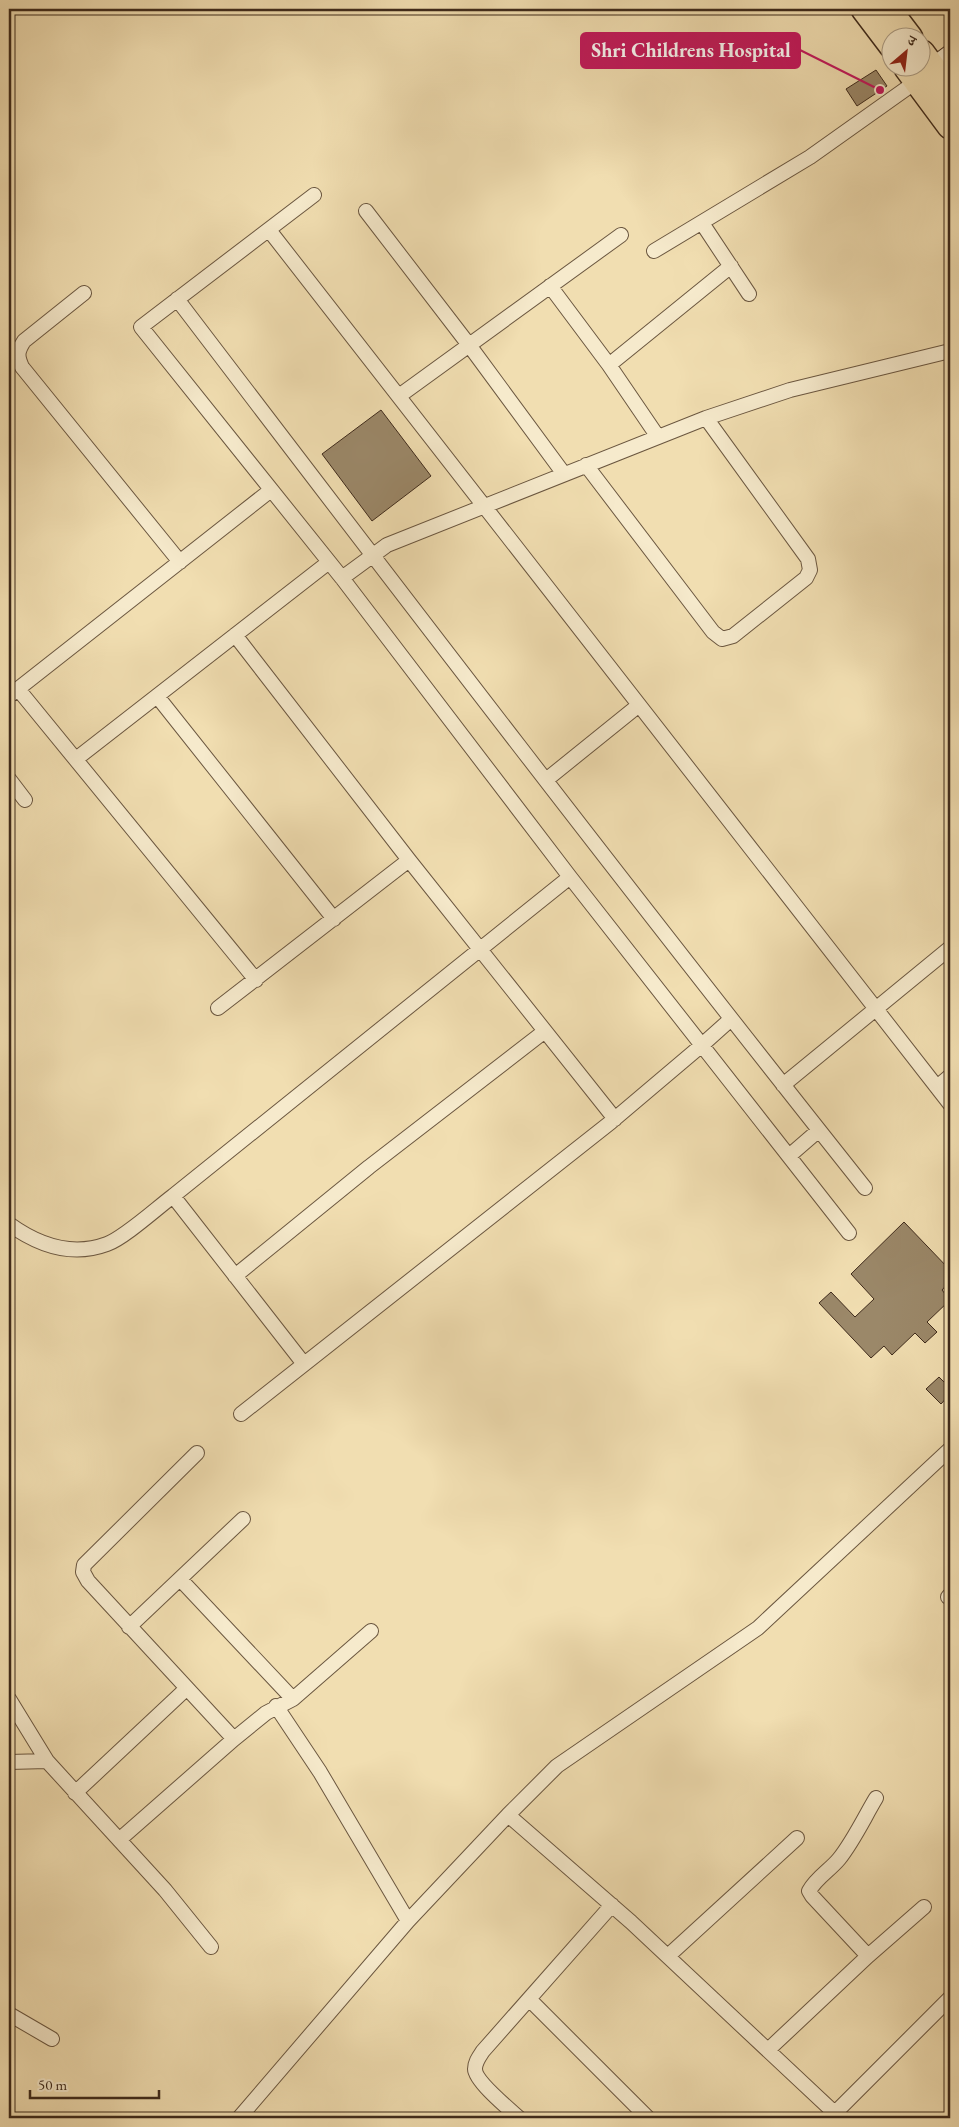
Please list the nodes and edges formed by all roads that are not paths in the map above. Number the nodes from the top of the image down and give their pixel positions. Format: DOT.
graph roads {
  1 [pos="864,9"];
  2 [pos="888,9"];
  3 [pos="902,28"];
  4 [pos="882,33"];
  5 [pos="932,72"];
  6 [pos="910,78"];
  7 [pos="931,78"];
  8 [pos="950,91"];
  9 [pos="950,126"];
  10 [pos="314,195"];
  11 [pos="366,211"];
  12 [pos="702,223"];
  13 [pos="269,230"];
  14 [pos="621,235"];
  15 [pos="654,251"];
  16 [pos="731,266"];
  17 [pos="550,286"];
  18 [pos="84,293"];
  19 [pos="749,294"];
  20 [pos="177,299"];
  21 [pos="469,345"];
  22 [pos="950,351"];
  23 [pos="609,365"];
  24 [pos="399,396"];
  25 [pos="706,418"];
  26 [pos="658,437"];
  27 [pos="586,465"];
  28 [pos="564,474"];
  29 [pos="271,490"];
  30 [pos="484,506"];
  31 [pos="372,556"];
  32 [pos="180,562"];
  33 [pos="329,562"];
  34 [pos="342,578"];
  35 [pos="235,635"];
  36 [pos="14,692"];
  37 [pos="157,696"];
  38 [pos="639,705"];
  39 [pos="76,759"];
  40 [pos="9,779"];
  41 [pos="546,780"];
  42 [pos="25,800"];
  43 [pos="409,860"];
  44 [pos="570,877"];
  45 [pos="334,919"];
  46 [pos="950,948"];
  47 [pos="481,950"];
  48 [pos="256,980"];
  49 [pos="218,1008"];
  50 [pos="876,1008"];
  51 [pos="731,1019"];
  52 [pos="545,1031"];
  53 [pos="702,1045"];
  54 [pos="950,1076"];
  55 [pos="783,1085"];
  56 [pos="936,1087"];
  57 [pos="950,1104"];
  58 [pos="615,1119"];
  59 [pos="819,1130"];
  60 [pos="789,1156"];
  61 [pos="865,1188"];
  62 [pos="173,1196"];
  63 [pos="9,1224"];
  64 [pos="849,1233"];
  65 [pos="234,1276"];
  66 [pos="304,1364"];
  67 [pos="241,1414"];
  68 [pos="950,1449"];
  69 [pos="197,1452"];
  70 [pos="243,1519"];
  71 [pos="180,1579"];
  72 [pos="129,1627"];
  73 [pos="371,1631"];
  74 [pos="186,1689"];
  75 [pos="9,1699"];
  76 [pos="293,1699"];
  77 [pos="276,1706"];
  78 [pos="234,1739"];
  79 [pos="47,1761"];
  80 [pos="9,1762"];
  81 [pos="75,1793"];
  82 [pos="876,1798"];
  83 [pos="508,1815"];
  84 [pos="796,1838"];
  85 [pos="119,1840"];
  86 [pos="612,1906"];
  87 [pos="924,1907"];
  88 [pos="408,1921"];
  89 [pos="211,1947"];
  90 [pos="668,1956"];
  91 [pos="868,1956"];
  92 [pos="950,1998"];
  93 [pos="530,1999"];
  94 [pos="9,2014"];
  95 [pos="52,2039"];
  96 [pos="768,2050"];
  97 [pos="838,2116"];
  98 [pos="239,2118"];
  99 [pos="519,2118"];
  100 [pos="648,2118"];
  1 -- 4 [label="highway"];
  2 -- 3 [label="highway"];
  5 -- 8 [label="highway"];
  6 -- 12 [label="street"];
  7 -- 9 [label="highway"];
  10 -- 13 [label="street"];
  11 -- 21 [label="street"];
  12 -- 15 [label="street"];
  12 -- 16 [label="street"];
  13 -- 20 [label="street"];
  13 -- 24 [label="street"];
  14 -- 17 [label="street"];
  16 -- 19 [label="street"];
  16 -- 23 [label="street"];
  17 -- 21 [label="street"];
  17 -- 23 [label="street"];
  18 -- 32 [label="street"];
  20 -- 29 [label="street"];
  20 -- 31 [label="street"];
  21 -- 24 [label="street"];
  21 -- 28 [label="street"];
  22 -- 25 [label="street"];
  23 -- 26 [label="street"];
  24 -- 30 [label="street"];
  25 -- 26 [label="street"];
  25 -- 27 [label="street"];
  26 -- 27 [label="street"];
  27 -- 28 [label="street"];
  28 -- 30 [label="street"];
  29 -- 32 [label="street"];
  29 -- 33 [label="street"];
  30 -- 31 [label="street"];
  30 -- 38 [label="street"];
  31 -- 34 [label="street"];
  31 -- 41 [label="street"];
  32 -- 36 [label="street"];
  33 -- 34 [label="street"];
  33 -- 35 [label="street"];
  34 -- 44 [label="street"];
  35 -- 37 [label="street"];
  35 -- 43 [label="street"];
  36 -- 39 [label="street"];
  37 -- 39 [label="street"];
  37 -- 45 [label="street"];
  38 -- 41 [label="street"];
  38 -- 50 [label="street"];
  39 -- 48 [label="street"];
  40 -- 42 [label="street"];
  41 -- 51 [label="street"];
  43 -- 45 [label="street"];
  43 -- 47 [label="street"];
  44 -- 47 [label="street"];
  44 -- 53 [label="street"];
  45 -- 48 [label="street"];
  46 -- 50 [label="street"];
  47 -- 52 [label="street"];
  47 -- 62 [label="street"];
  48 -- 49 [label="street"];
  50 -- 55 [label="street"];
  50 -- 56 [label="street"];
  51 -- 53 [label="street"];
  51 -- 55 [label="street"];
  52 -- 58 [label="street"];
  52 -- 65 [label="street"];
  53 -- 58 [label="street"];
  53 -- 60 [label="street"];
  54 -- 56 [label="street"];
  55 -- 59 [label="street"];
  56 -- 57 [label="street"];
  58 -- 66 [label="street"];
  59 -- 60 [label="street"];
  59 -- 61 [label="street"];
  60 -- 64 [label="street"];
  62 -- 63 [label="street"];
  62 -- 65 [label="street"];
  65 -- 66 [label="street"];
  66 -- 67 [label="street"];
  68 -- 83 [label="street"];
  69 -- 72 [label="street"];
  70 -- 71 [label="street"];
  71 -- 72 [label="street"];
  71 -- 76 [label="street"];
  72 -- 74 [label="street"];
  73 -- 76 [label="street"];
  74 -- 78 [label="street"];
  74 -- 81 [label="street"];
  75 -- 79 [label="street"];
  76 -- 77 [label="street"];
  77 -- 78 [label="street"];
  77 -- 88 [label="street"];
  78 -- 85 [label="street"];
  79 -- 80 [label="street"];
  79 -- 81 [label="street"];
  81 -- 85 [label="street"];
  82 -- 91 [label="street"];
  83 -- 86 [label="street"];
  83 -- 88 [label="street"];
  84 -- 90 [label="street"];
  85 -- 89 [label="street"];
  86 -- 90 [label="street"];
  86 -- 93 [label="street"];
  87 -- 91 [label="street"];
  88 -- 98 [label="street"];
  90 -- 96 [label="street"];
  91 -- 96 [label="street"];
  92 -- 97 [label="street"];
  93 -- 99 [label="street"];
  93 -- 100 [label="street"];
  94 -- 95 [label="street"];
  96 -- 97 [label="street"];
}
